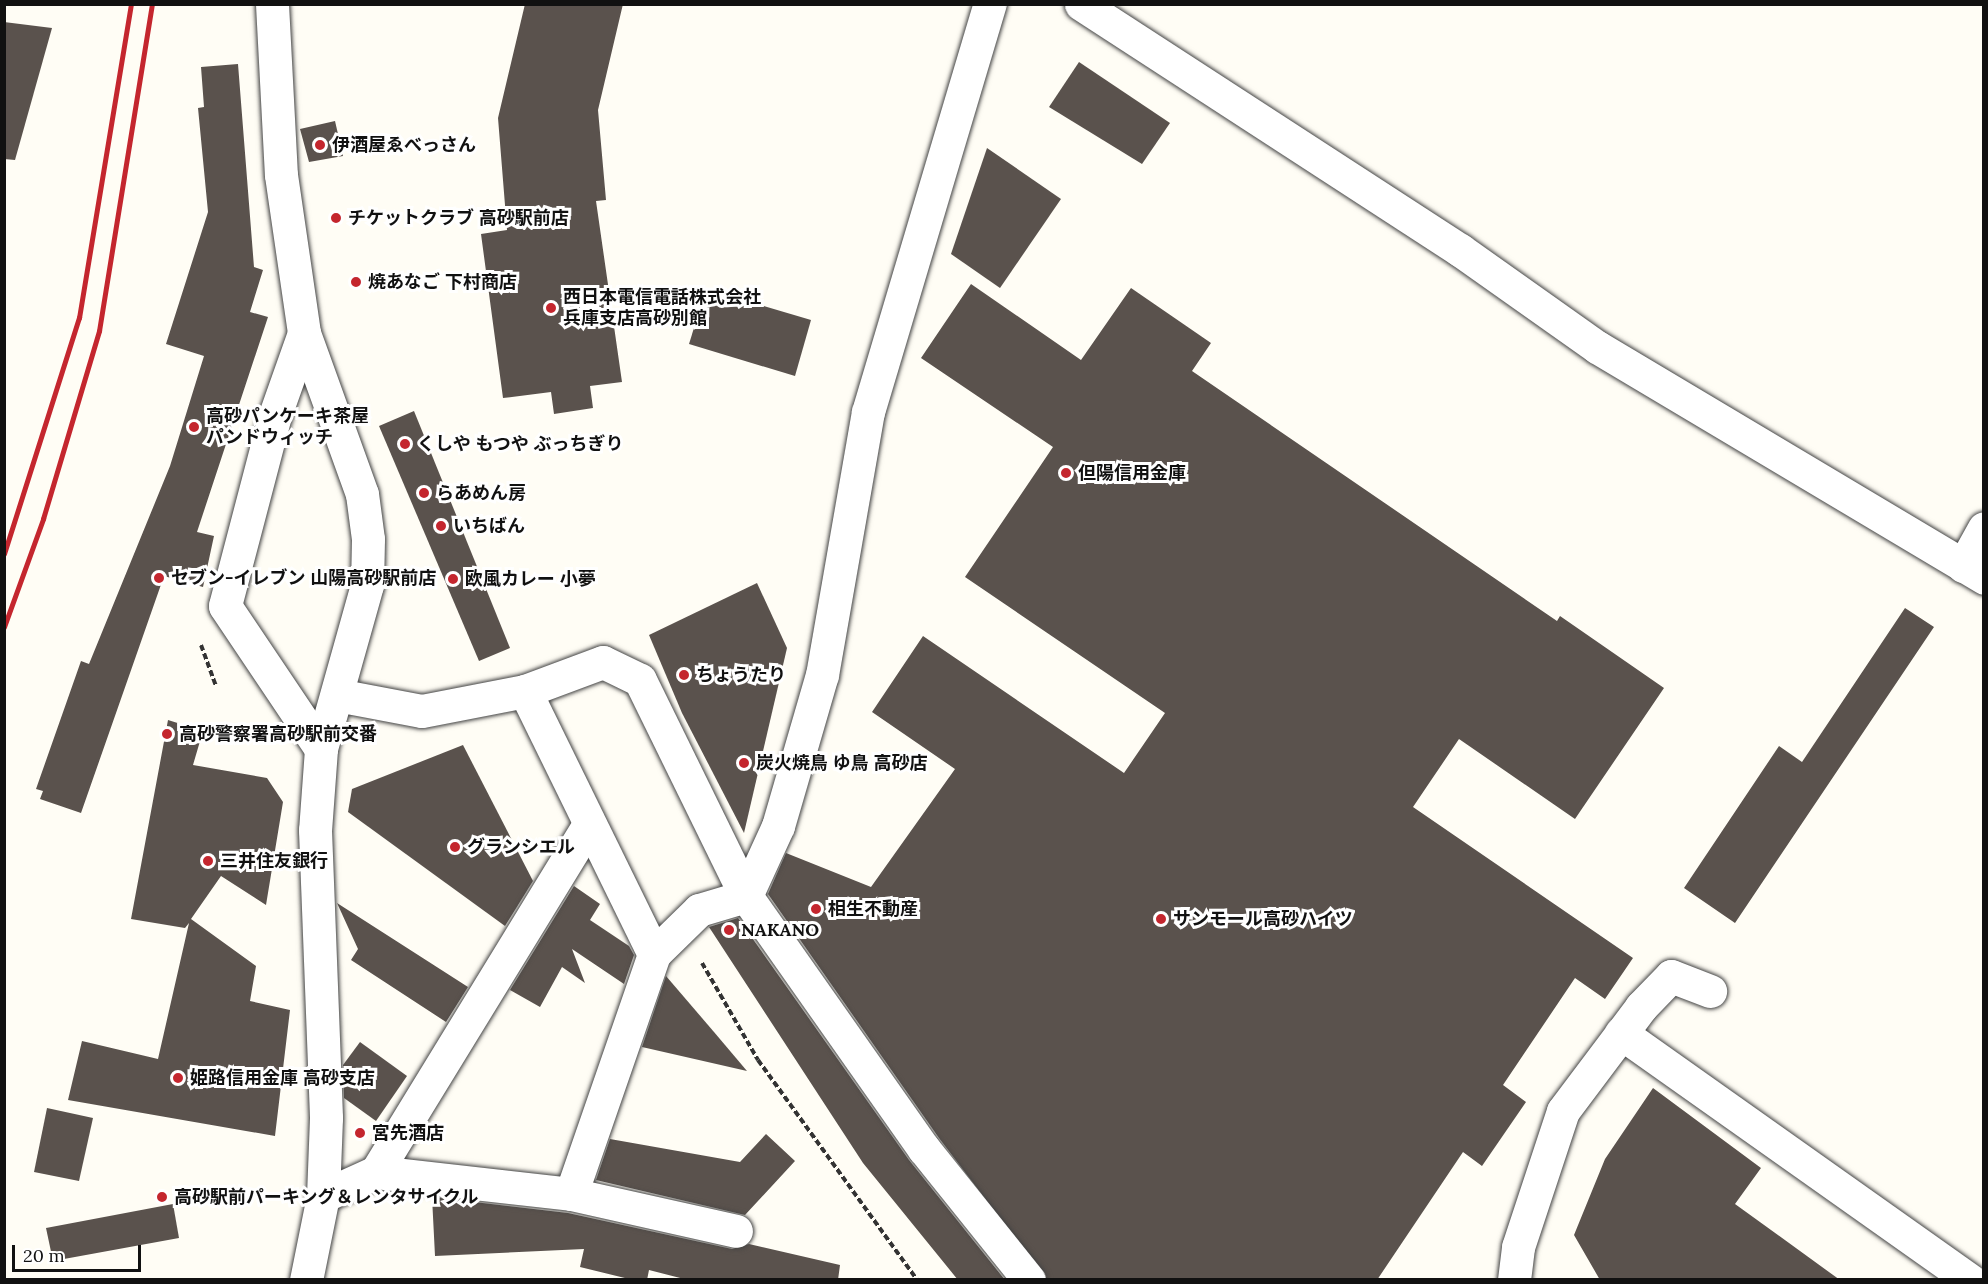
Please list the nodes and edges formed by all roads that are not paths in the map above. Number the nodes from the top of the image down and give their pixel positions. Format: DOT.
graph roads {
  1 [pos="272,4"];
  2 [pos="990,4"];
  3 [pos="1081,4"];
  4 [pos="304,333"];
  5 [pos="1983,528"];
  6 [pos="1973,572"];
  7 [pos="525,691"];
  8 [pos="337,695"];
  9 [pos="321,748"];
  10 [pos="589,825"];
  11 [pos="746,896"];
  12 [pos="654,954"];
  13 [pos="1710,991"];
  14 [pos="1621,1033"];
  15 [pos="376,1172"];
  16 [pos="571,1194"];
  17 [pos="323,1196"];
  18 [pos="736,1231"];
  19 [pos="306,1280"];
  20 [pos="1029,1280"];
  21 [pos="1514,1280"];
  22 [pos="1970,1280"];
  1 -- 4 [label="street"];
  2 -- 11 [label="street"];
  3 -- 6 [label="street"];
  4 -- 8 [label="street"];
  4 -- 9 [label="street"];
  5 -- 6 [label="street"];
  7 -- 8 [label="street"];
  7 -- 10 [label="street"];
  7 -- 11 [label="street"];
  8 -- 9 [label="street"];
  9 -- 17 [label="street"];
  10 -- 12 [label="street"];
  10 -- 15 [label="street"];
  11 -- 12 [label="street"];
  11 -- 20 [label="street"];
  12 -- 16 [label="street"];
  13 -- 14 [label="street"];
  14 -- 21 [label="street"];
  14 -- 22 [label="street"];
  15 -- 16 [label="street"];
  15 -- 17 [label="street"];
  16 -- 18 [label="street"];
  17 -- 19 [label="street"];
}
